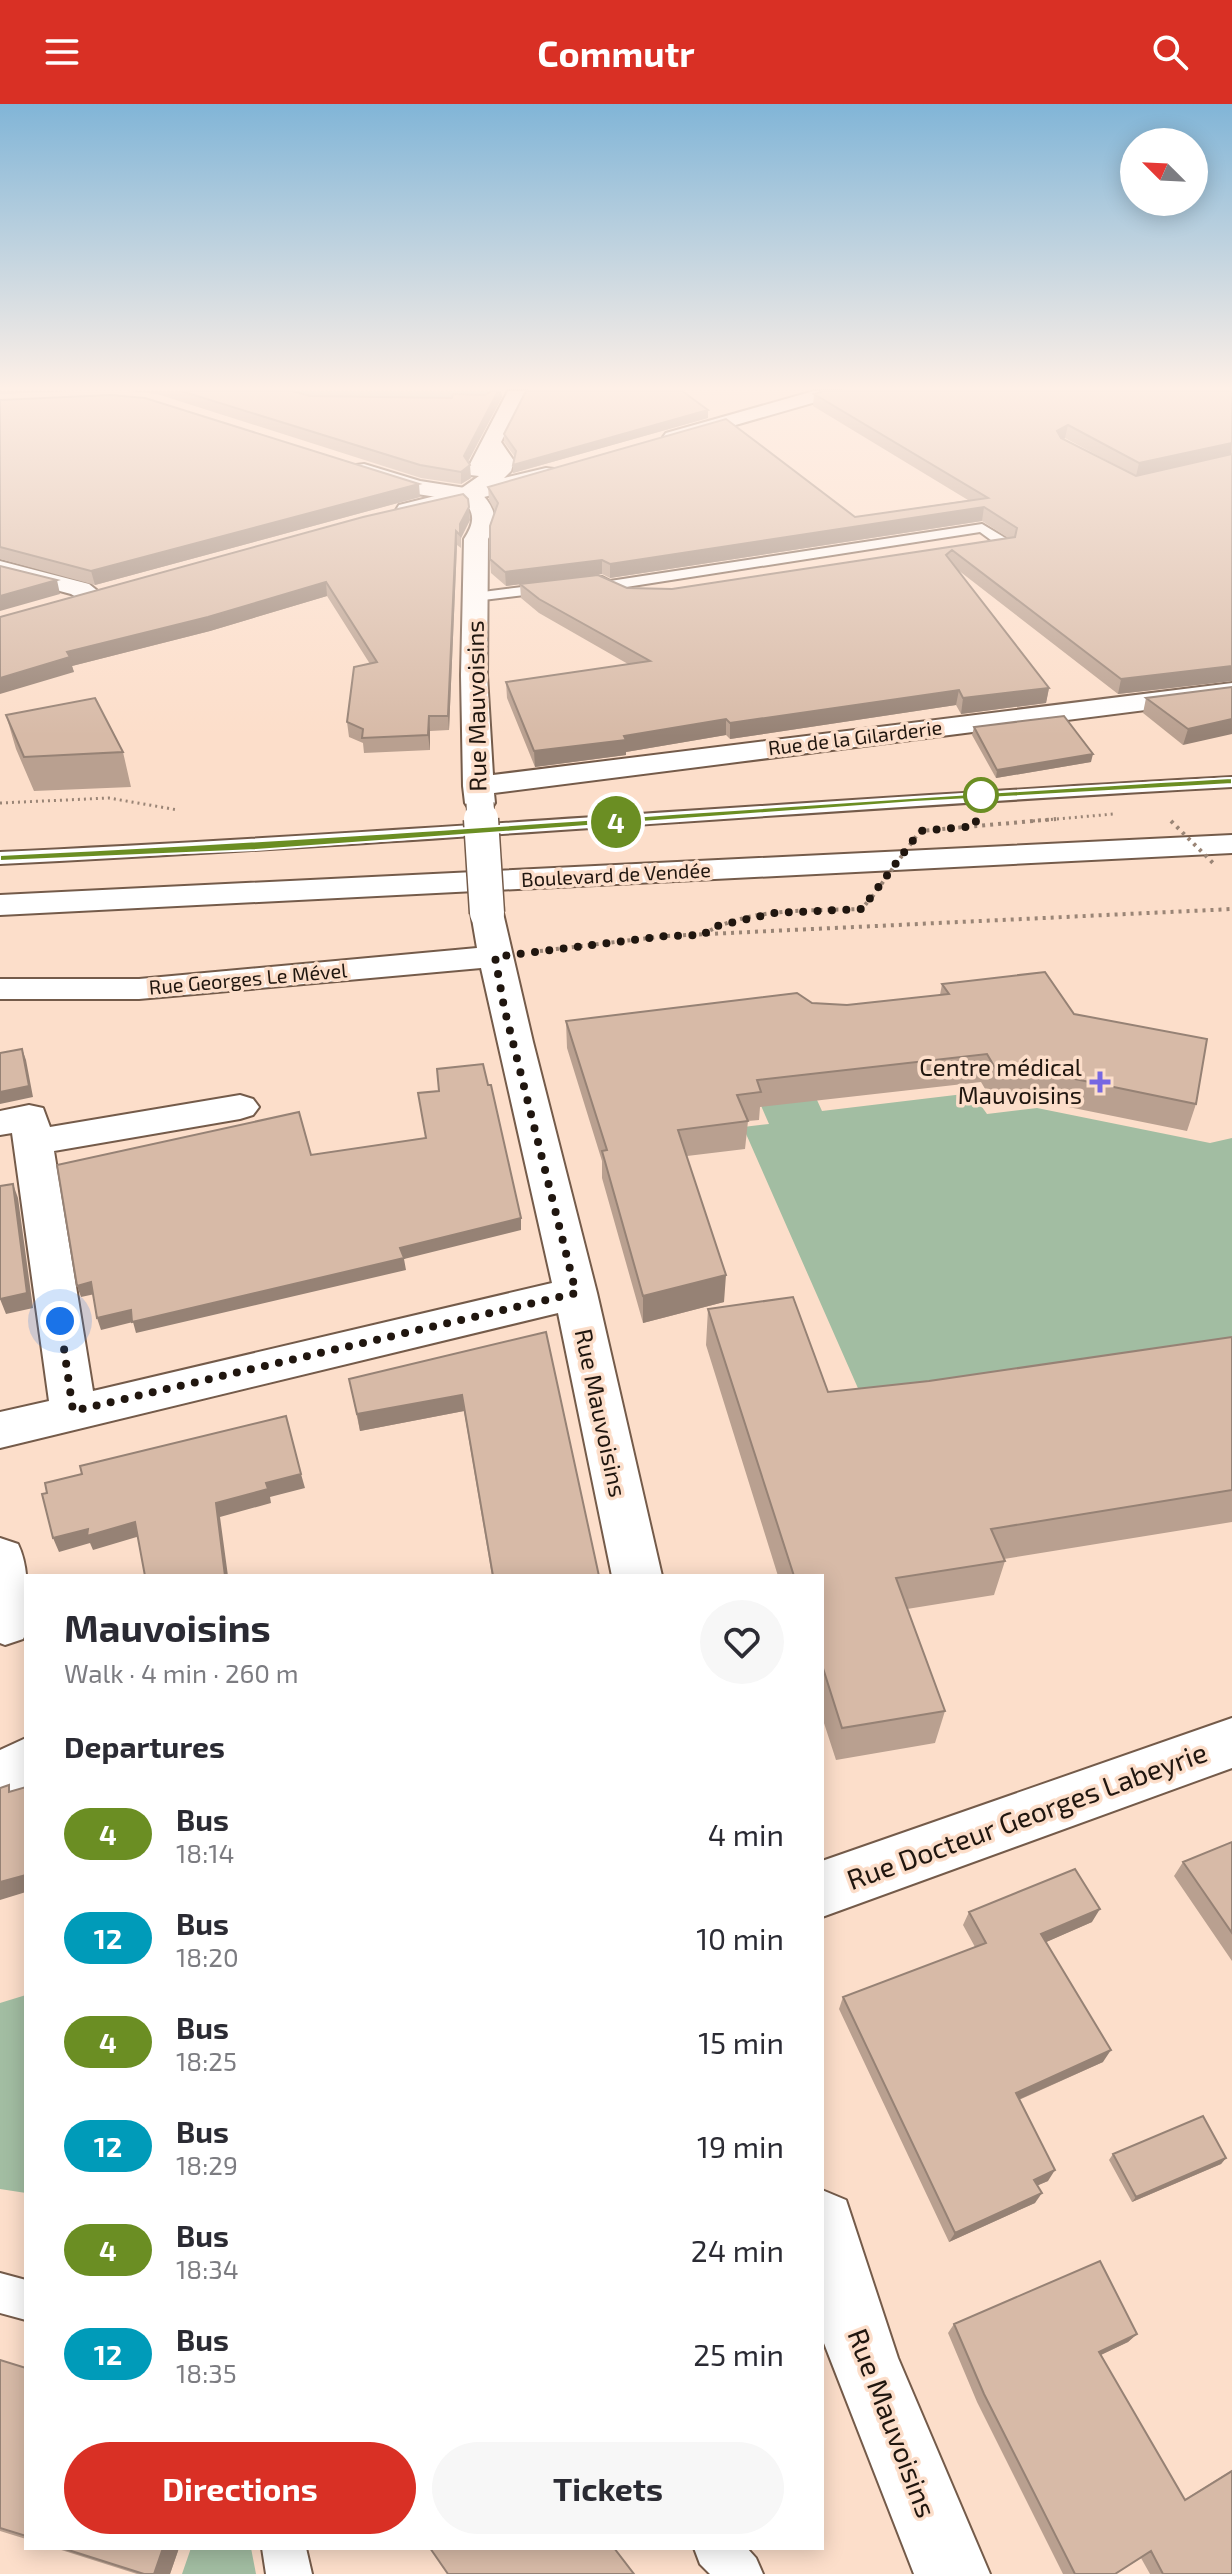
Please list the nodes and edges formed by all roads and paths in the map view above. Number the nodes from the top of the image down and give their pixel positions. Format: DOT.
graph roads {
  1 [pos="433,506"];
  2 [pos="457,506"];
  3 [pos="482,506"];
  4 [pos="388,520"];
  5 [pos="462,527"];
  6 [pos="961,552"];
  7 [pos="0,568"];
  8 [pos="607,586"];
  9 [pos="637,596"];
  10 [pos="475,597"];
  11 [pos="46,609"];
  12 [pos="1232,691"];
  13 [pos="1232,782"];
  14 [pos="479,794"];
  15 [pos="0,803"];
  16 [pos="183,811"];
  17 [pos="1114,814"];
  18 [pos="1171,821"];
  19 [pos="1224,855"];
  20 [pos="0,858"];
  21 [pos="0,905"];
  22 [pos="1232,909"];
  23 [pos="703,935"];
  24 [pos="495,957"];
  25 [pos="0,989"];
  26 [pos="240,1107"];
  27 [pos="17,1133"];
  28 [pos="576,1293"];
  29 [pos="73,1411"];
  30 [pos="0,1430"];
  31 [pos="0,1559"];
  32 [pos="636,1574"];
  33 [pos="10,1625"];
  34 [pos="1232,1743"];
  35 [pos="24,1765"];
  36 [pos="0,1777"];
  37 [pos="824,1888"];
  38 [pos="824,2231"];
  39 [pos="0,2293"];
  40 [pos="24,2299"];
  41 [pos="284,2550"];
  42 [pos="718,2550"];
  43 [pos="289,2574"];
  44 [pos="740,2574"];
  45 [pos="952,2574"];
  1 -- 4 [label="street"];
  2 -- 5 [label="street"];
  3 -- 5 [label="street, Rue Mauvoisins"];
  5 -- 10 [label="street, Rue Mauvoisins"];
  6 -- 8 [label="lane"];
  7 -- 11 [label="street"];
  8 -- 9 [label="lane"];
  8 -- 10 [label="lane"];
  10 -- 14 [label="street, Rue Mauvoisins"];
  12 -- 14 [label="street, Rue de la Gilarderie"];
  13 -- 20 [label="lane"];
  14 -- 24 [label="street, Rue Mauvoisins, bridge"];
  15 -- 16 [label="path"];
  17 -- 23 [label="path, bridge"];
  18 -- 19 [label="path, bridge"];
  19 -- 21 [label="street, Boulevard de Vendée"];
  22 -- 23 [label="path"];
  23 -- 24 [label="path"];
  24 -- 25 [label="street, Rue Georges Le Mével"];
  24 -- 28 [label="street, Rue Mauvoisins"];
  26 -- 27 [label="street"];
  27 -- 29 [label="street"];
  28 -- 29 [label="street"];
  28 -- 32 [label="street, Rue Mauvoisins"];
  29 -- 30 [label="street"];
  31 -- 33 [label="street"];
  34 -- 37 [label="street, Rue Docteur Georges Labeyrie"];
  35 -- 36 [label="street"];
  38 -- 45 [label="street, Rue Mauvoisins"];
  39 -- 40 [label="lane"];
  41 -- 43 [label="lane"];
  42 -- 44 [label="lane"];
}
